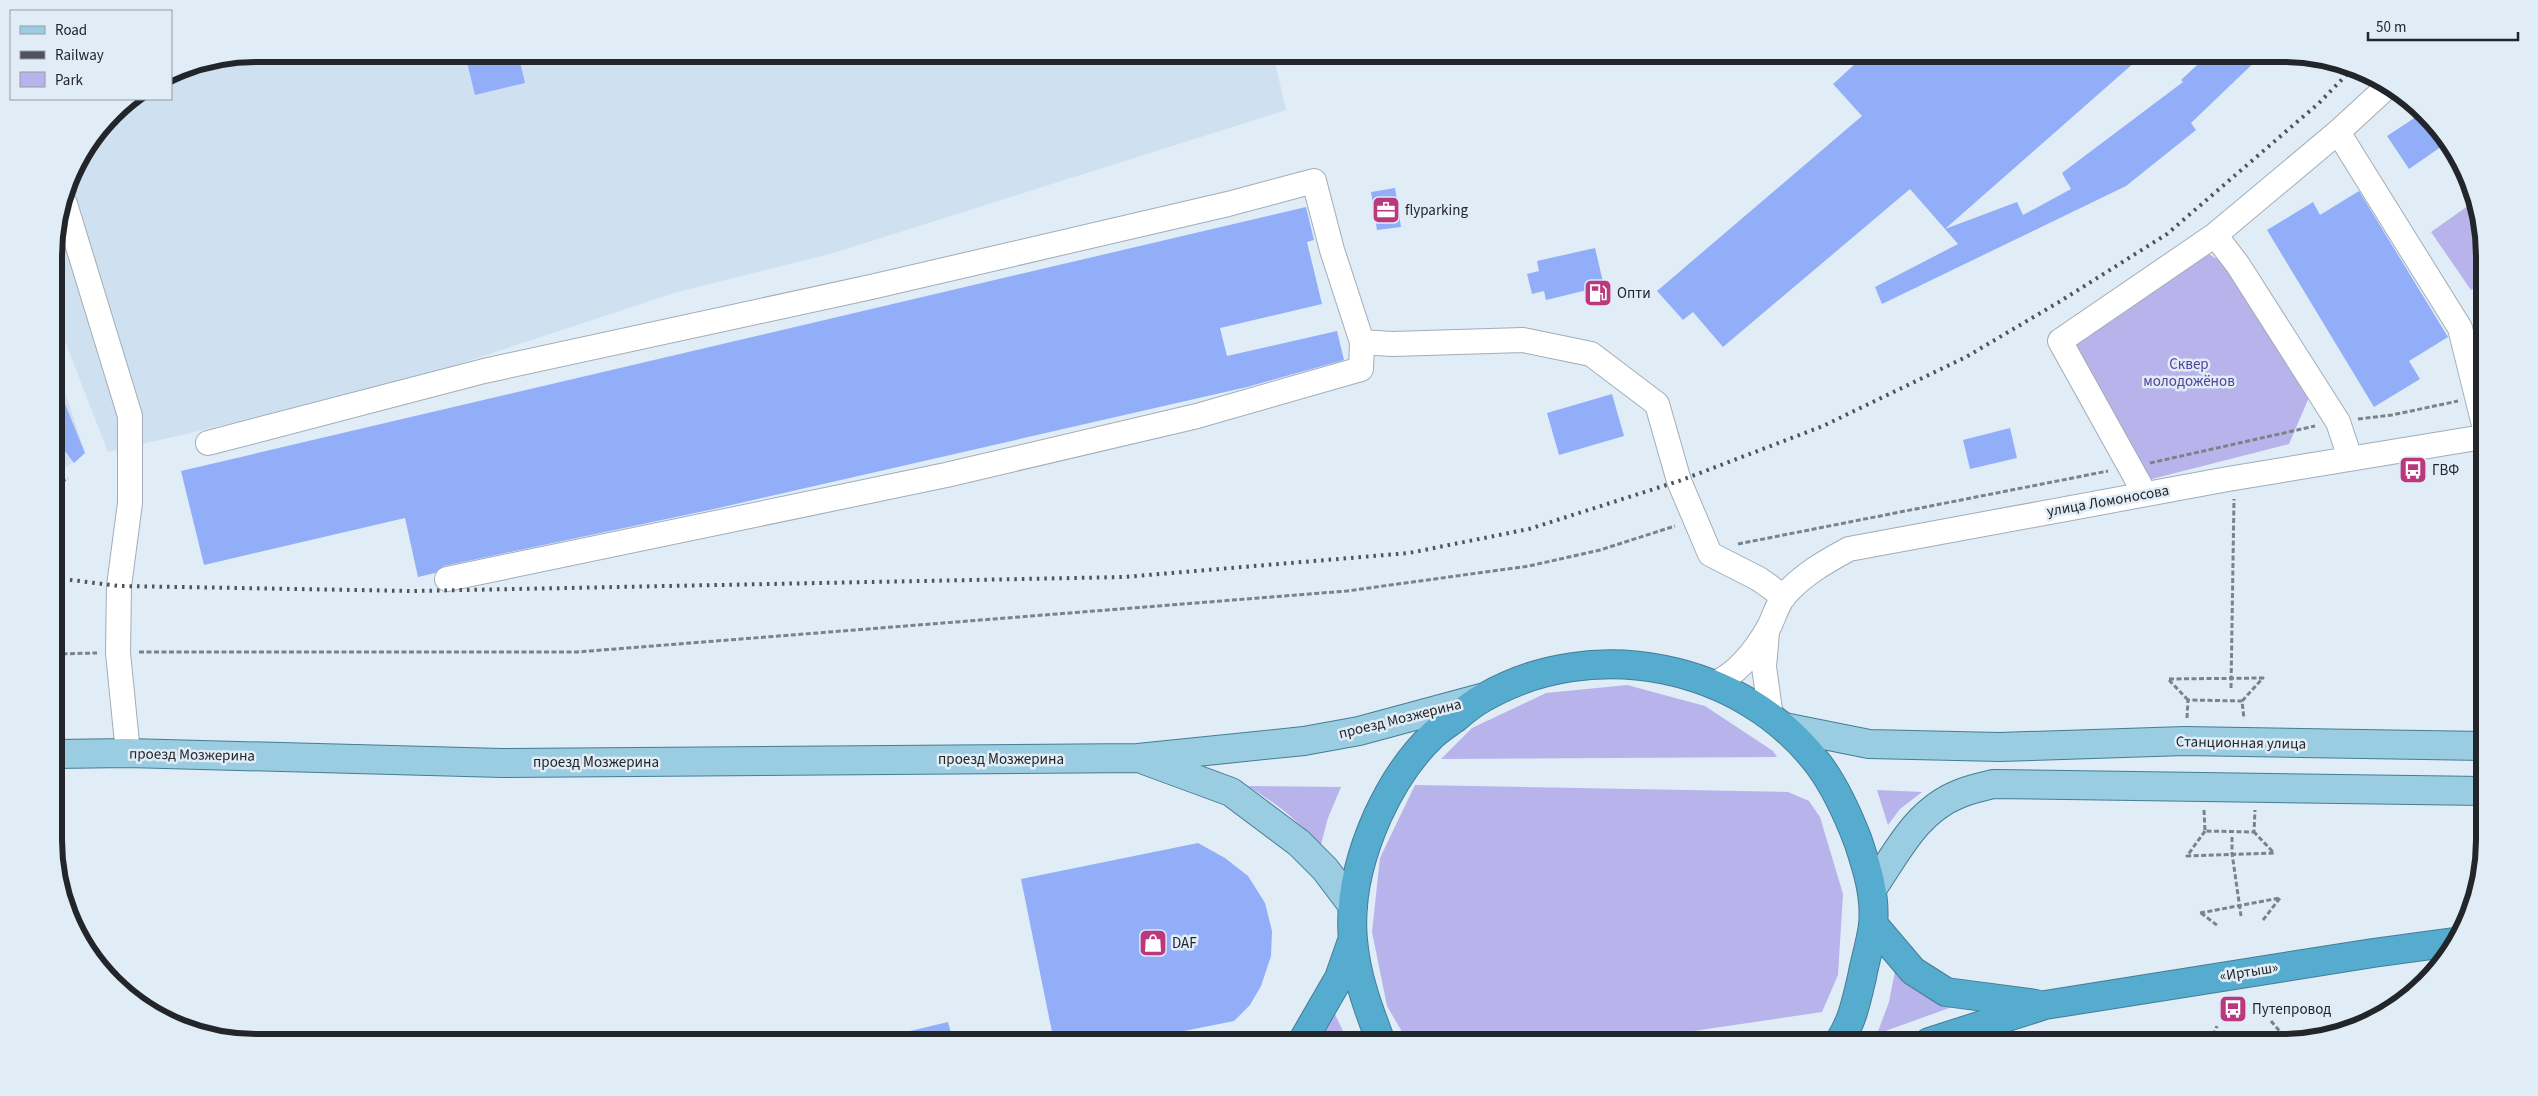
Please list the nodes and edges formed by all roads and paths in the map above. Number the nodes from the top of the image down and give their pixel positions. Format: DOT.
graph roads {
  1 [pos="2382,91"];
  2 [pos="2338,132"];
  3 [pos="68,212"];
  4 [pos="2215,235"];
  5 [pos="1362,342"];
  6 [pos="2476,386"];
  7 [pos="2476,398"];
  8 [pos="2338,422"];
  9 [pos="2476,438"];
  10 [pos="208,442"];
  11 [pos="2350,458"];
  12 [pos="2130,467"];
  13 [pos="68,478"];
  14 [pos="62,482"];
  15 [pos="2235,491"];
  16 [pos="2145,494"];
  17 [pos="1695,520"];
  18 [pos="1729,546"];
  19 [pos="448,579"];
  20 [pos="1784,597"];
  21 [pos="1768,628"];
  22 [pos="118,653"];
  23 [pos="62,654"];
  24 [pos="2230,677"];
  25 [pos="1714,684"];
  26 [pos="2231,688"];
  27 [pos="1483,698"];
  28 [pos="2188,700"];
  29 [pos="2242,700"];
  30 [pos="1777,722"];
  31 [pos="2185,741"];
  32 [pos="2246,742"];
  33 [pos="2476,746"];
  34 [pos="128,753"];
  35 [pos="62,754"];
  36 [pos="1138,758"];
  37 [pos="2256,787"];
  38 [pos="2202,788"];
  39 [pos="2476,791"];
  40 [pos="2205,831"];
  41 [pos="2254,832"];
  42 [pos="2232,837"];
  43 [pos="2232,853"];
  44 [pos="1872,889"];
  45 [pos="1353,906"];
  46 [pos="2240,906"];
  47 [pos="2241,916"];
  48 [pos="2263,920"];
  49 [pos="1873,924"];
  50 [pos="2218,926"];
  51 [pos="1353,939"];
  52 [pos="2445,943"];
  53 [pos="2044,1005"];
  54 [pos="2271,1021"];
  55 [pos="2217,1026"];
  56 [pos="1307,1034"];
  57 [pos="1378,1034"];
  58 [pos="1844,1034"];
  59 [pos="1954,1034"];
  60 [pos="2214,1034"];
  61 [pos="2282,1034"];
  1 -- 2 [label="street"];
  2 -- 4 [label="street"];
  2 -- 6 [label="street"];
  3 -- 22 [label="street"];
  4 -- 8 [label="street"];
  4 -- 12 [label="street"];
  5 -- 10 [label="street"];
  5 -- 17 [label="street"];
  5 -- 19 [label="street"];
  7 -- 8 [label="path"];
  8 -- 11 [label="street"];
  8 -- 12 [label="path"];
  9 -- 11 [label="street, улица Ломоносова"];
  11 -- 16 [label="street, улица Ломоносова"];
  12 -- 16 [label="street"];
  12 -- 18 [label="path"];
  13 -- 14 [label="path"];
  15 -- 24 [label="path"];
  16 -- 20 [label="street, улица Ломоносова"];
  17 -- 20 [label="street"];
  17 -- 22 [label="path"];
  20 -- 21 [label="street, улица Ломоносова"];
  21 -- 25 [label="street"];
  21 -- 30 [label="street"];
  22 -- 23 [label="path"];
  22 -- 34 [label="street"];
  24 -- 26 [label="path"];
  24 -- 28 [label="path"];
  24 -- 29 [label="path"];
  25 -- 27 [label="highway"];
  25 -- 30 [label="highway"];
  27 -- 36 [label="main road, проезд Мозжерина"];
  27 -- 45 [label="highway"];
  28 -- 29 [label="path"];
  28 -- 31 [label="path"];
  29 -- 32 [label="path"];
  30 -- 31 [label="main road, Станционная улица"];
  30 -- 44 [label="highway"];
  31 -- 32 [label="main road, Станционная улица"];
  32 -- 33 [label="main road, Станционная улица"];
  34 -- 35 [label="main road, проезд Мозжерина"];
  34 -- 36 [label="main road, проезд Мозжерина"];
  36 -- 45 [label="main road, проезд Мозжерина"];
  37 -- 38 [label="main road"];
  37 -- 39 [label="main road"];
  37 -- 41 [label="path"];
  38 -- 40 [label="path"];
  38 -- 44 [label="main road"];
  40 -- 41 [label="path"];
  40 -- 43 [label="path"];
  41 -- 43 [label="path"];
  42 -- 43 [label="path"];
  43 -- 46 [label="path"];
  44 -- 49 [label="highway"];
  45 -- 51 [label="highway"];
  46 -- 47 [label="path"];
  46 -- 48 [label="path"];
  46 -- 50 [label="path"];
  49 -- 53 [label="highway"];
  49 -- 58 [label="highway"];
  51 -- 56 [label="highway"];
  51 -- 57 [label="highway"];
  52 -- 53 [label="highway, «Иртыш»"];
  53 -- 59 [label="highway"];
  54 -- 61 [label="path"];
  55 -- 60 [label="path"];
}
